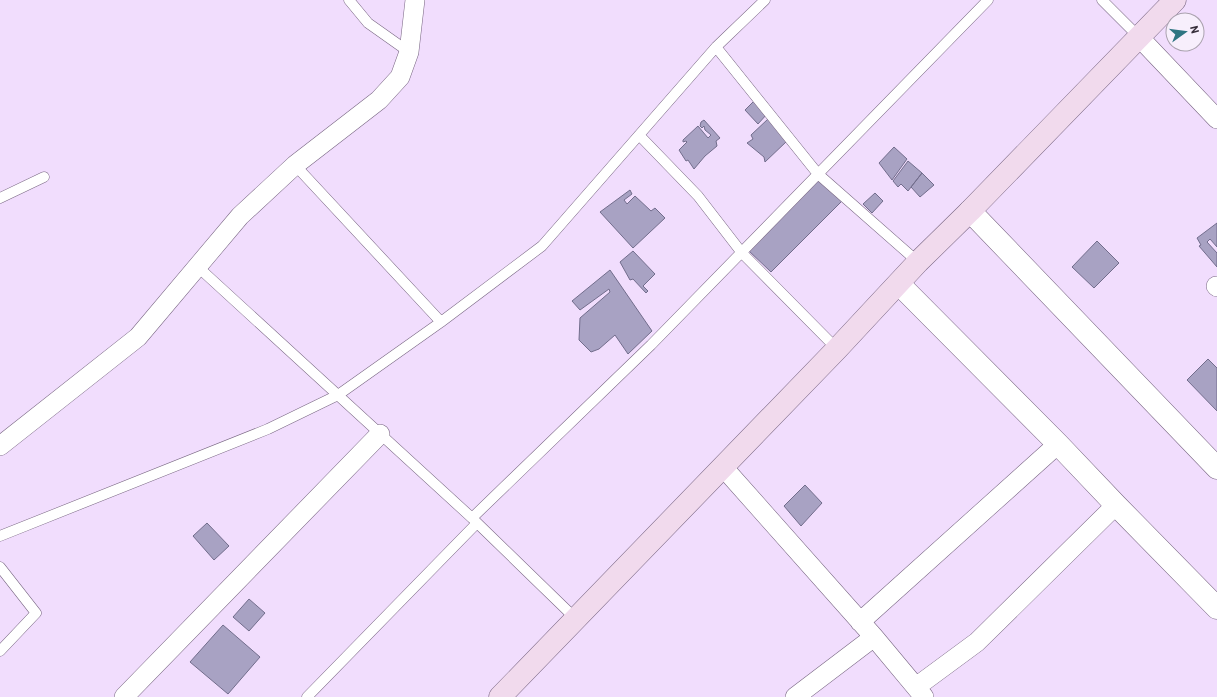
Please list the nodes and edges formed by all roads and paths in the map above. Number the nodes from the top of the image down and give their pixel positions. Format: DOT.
graph roads {
  1 [pos="349,0"];
  2 [pos="415,0"];
  3 [pos="765,0"];
  4 [pos="988,0"];
  5 [pos="1102,0"];
  6 [pos="1175,0"];
  7 [pos="1139,37"];
  8 [pos="716,47"];
  9 [pos="409,52"];
  10 [pos="1217,119"];
  11 [pos="639,135"];
  12 [pos="295,166"];
  13 [pos="818,174"];
  14 [pos="44,177"];
  15 [pos="0,198"];
  16 [pos="970,211"];
  17 [pos="742,253"];
  18 [pos="918,262"];
  19 [pos="198,267"];
  20 [pos="899,284"];
  21 [pos="441,322"];
  22 [pos="837,349"];
  23 [pos="338,395"];
  24 [pos="380,434"];
  25 [pos="1058,444"];
  26 [pos="0,446"];
  27 [pos="723,467"];
  28 [pos="1217,468"];
  29 [pos="1116,506"];
  30 [pos="474,521"];
  31 [pos="0,536"];
  32 [pos="0,567"];
  33 [pos="1217,608"];
  34 [pos="576,619"];
  35 [pos="860,622"];
  36 [pos="874,637"];
  37 [pos="0,651"];
  38 [pos="920,692"];
  39 [pos="124,697"];
  40 [pos="307,697"];
  41 [pos="500,697"];
  42 [pos="795,697"];
  1 -- 9 [label="lane"];
  2 -- 9 [label="street"];
  3 -- 8 [label="lane"];
  4 -- 13 [label="lane"];
  5 -- 7 [label="lane"];
  6 -- 7 [label="main road"];
  7 -- 10 [label="street"];
  7 -- 16 [label="main road"];
  8 -- 11 [label="lane"];
  8 -- 13 [label="lane"];
  9 -- 12 [label="street"];
  11 -- 17 [label="lane"];
  11 -- 21 [label="lane"];
  12 -- 19 [label="street"];
  12 -- 21 [label="lane"];
  13 -- 17 [label="lane"];
  13 -- 18 [label="lane"];
  14 -- 15 [label="lane"];
  16 -- 18 [label="main road"];
  16 -- 28 [label="street"];
  17 -- 22 [label="lane"];
  17 -- 30 [label="lane"];
  18 -- 20 [label="main road"];
  19 -- 23 [label="lane"];
  19 -- 26 [label="street"];
  20 -- 22 [label="main road"];
  20 -- 25 [label="street"];
  21 -- 23 [label="lane"];
  22 -- 27 [label="main road"];
  23 -- 24 [label="lane"];
  23 -- 31 [label="lane"];
  24 -- 30 [label="lane"];
  24 -- 39 [label="street"];
  25 -- 29 [label="street"];
  25 -- 35 [label="street"];
  27 -- 34 [label="main road"];
  27 -- 35 [label="street"];
  29 -- 33 [label="street"];
  29 -- 38 [label="street"];
  30 -- 34 [label="lane"];
  30 -- 40 [label="lane"];
  32 -- 37 [label="lane"];
  34 -- 41 [label="main road"];
  35 -- 36 [label="street"];
  36 -- 38 [label="street"];
  36 -- 42 [label="street"];
}
